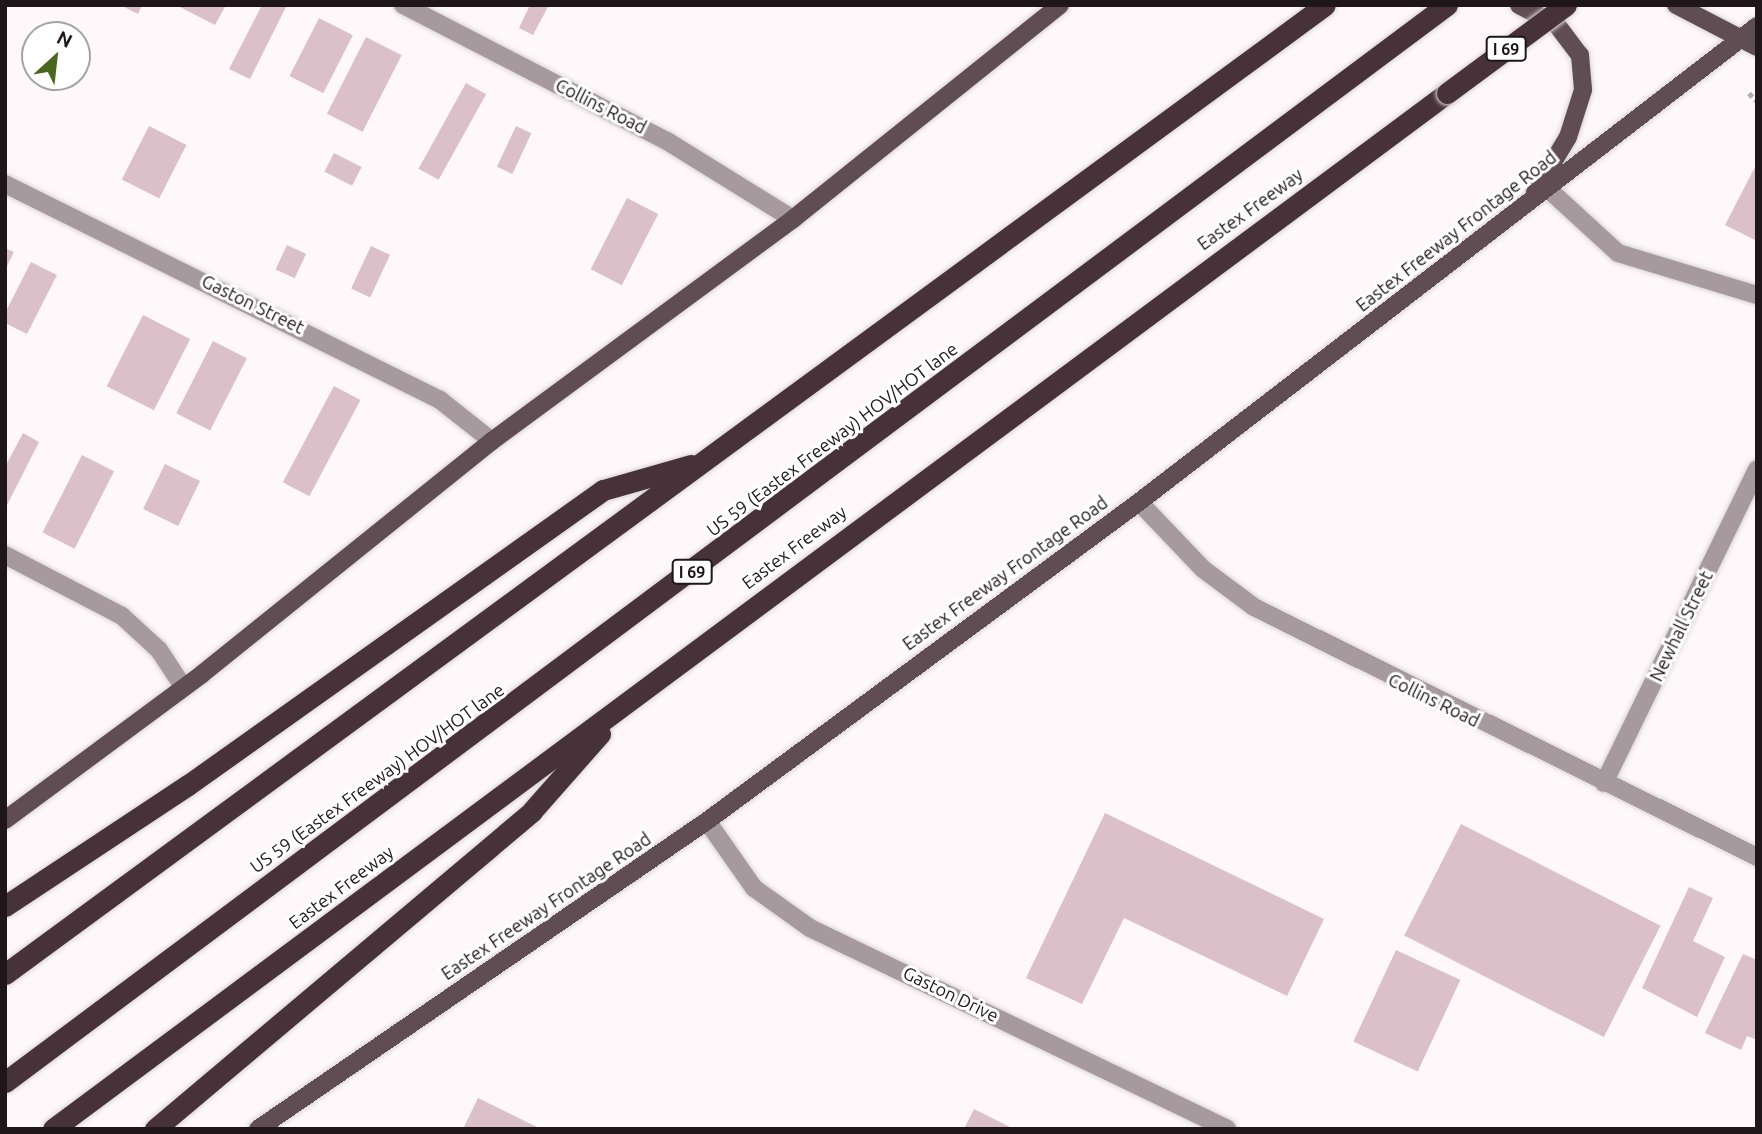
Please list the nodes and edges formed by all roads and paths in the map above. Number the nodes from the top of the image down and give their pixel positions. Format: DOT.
graph roads {
  1 [pos="403,5"];
  2 [pos="1060,5"];
  3 [pos="1325,5"];
  4 [pos="1447,5"];
  5 [pos="1519,5"];
  6 [pos="1566,5"];
  7 [pos="1676,5"];
  8 [pos="1757,26"];
  9 [pos="1740,39"];
  10 [pos="1757,47"];
  11 [pos="1749,93"];
  12 [pos="1756,97"];
  13 [pos="5,184"];
  14 [pos="1547,188"];
  15 [pos="1529,201"];
  16 [pos="793,219"];
  17 [pos="1757,295"];
  18 [pos="492,441"];
  19 [pos="706,460"];
  20 [pos="1757,469"];
  21 [pos="1139,502"];
  22 [pos="5,555"];
  23 [pos="184,688"];
  24 [pos="628,702"];
  25 [pos="1604,783"];
  26 [pos="5,820"];
  27 [pos="707,821"];
  28 [pos="1757,857"];
  29 [pos="5,906"];
  30 [pos="5,974"];
  31 [pos="5,1082"];
  32 [pos="260,1128"];
  33 [pos="52,1129"];
  34 [pos="155,1129"];
  35 [pos="1227,1129"];
  1 -- 16 [label="street, Collins Road"];
  2 -- 16 [label="main road"];
  3 -- 19 [label="highway"];
  4 -- 31 [label="highway, US 59 (Eastex Freeway) HOV/HOT lane / I 69"];
  5 -- 15 [label="main road"];
  6 -- 24 [label="highway, Eastex Freeway / I 69, bridge"];
  7 -- 9 [label="main road"];
  8 -- 9 [label="main road, Eastex Freeway Frontage Road"];
  9 -- 10 [label="main road"];
  9 -- 14 [label="main road, Eastex Freeway Frontage Road"];
  11 -- 12 [label="path"];
  13 -- 18 [label="street, Gaston Street"];
  14 -- 15 [label="main road, Eastex Freeway Frontage Road"];
  14 -- 17 [label="street"];
  15 -- 21 [label="main road, Eastex Freeway Frontage Road"];
  16 -- 18 [label="main road"];
  18 -- 23 [label="main road"];
  19 -- 29 [label="highway"];
  19 -- 30 [label="highway"];
  20 -- 25 [label="street, Newhall Street"];
  21 -- 25 [label="street, Collins Road"];
  21 -- 27 [label="main road, Eastex Freeway Frontage Road"];
  22 -- 23 [label="street"];
  23 -- 26 [label="main road"];
  24 -- 33 [label="highway, Eastex Freeway / I 69"];
  24 -- 34 [label="highway"];
  25 -- 28 [label="street, Collins Road"];
  27 -- 32 [label="main road, Eastex Freeway Frontage Road"];
  27 -- 35 [label="street, Gaston Drive"];
}
